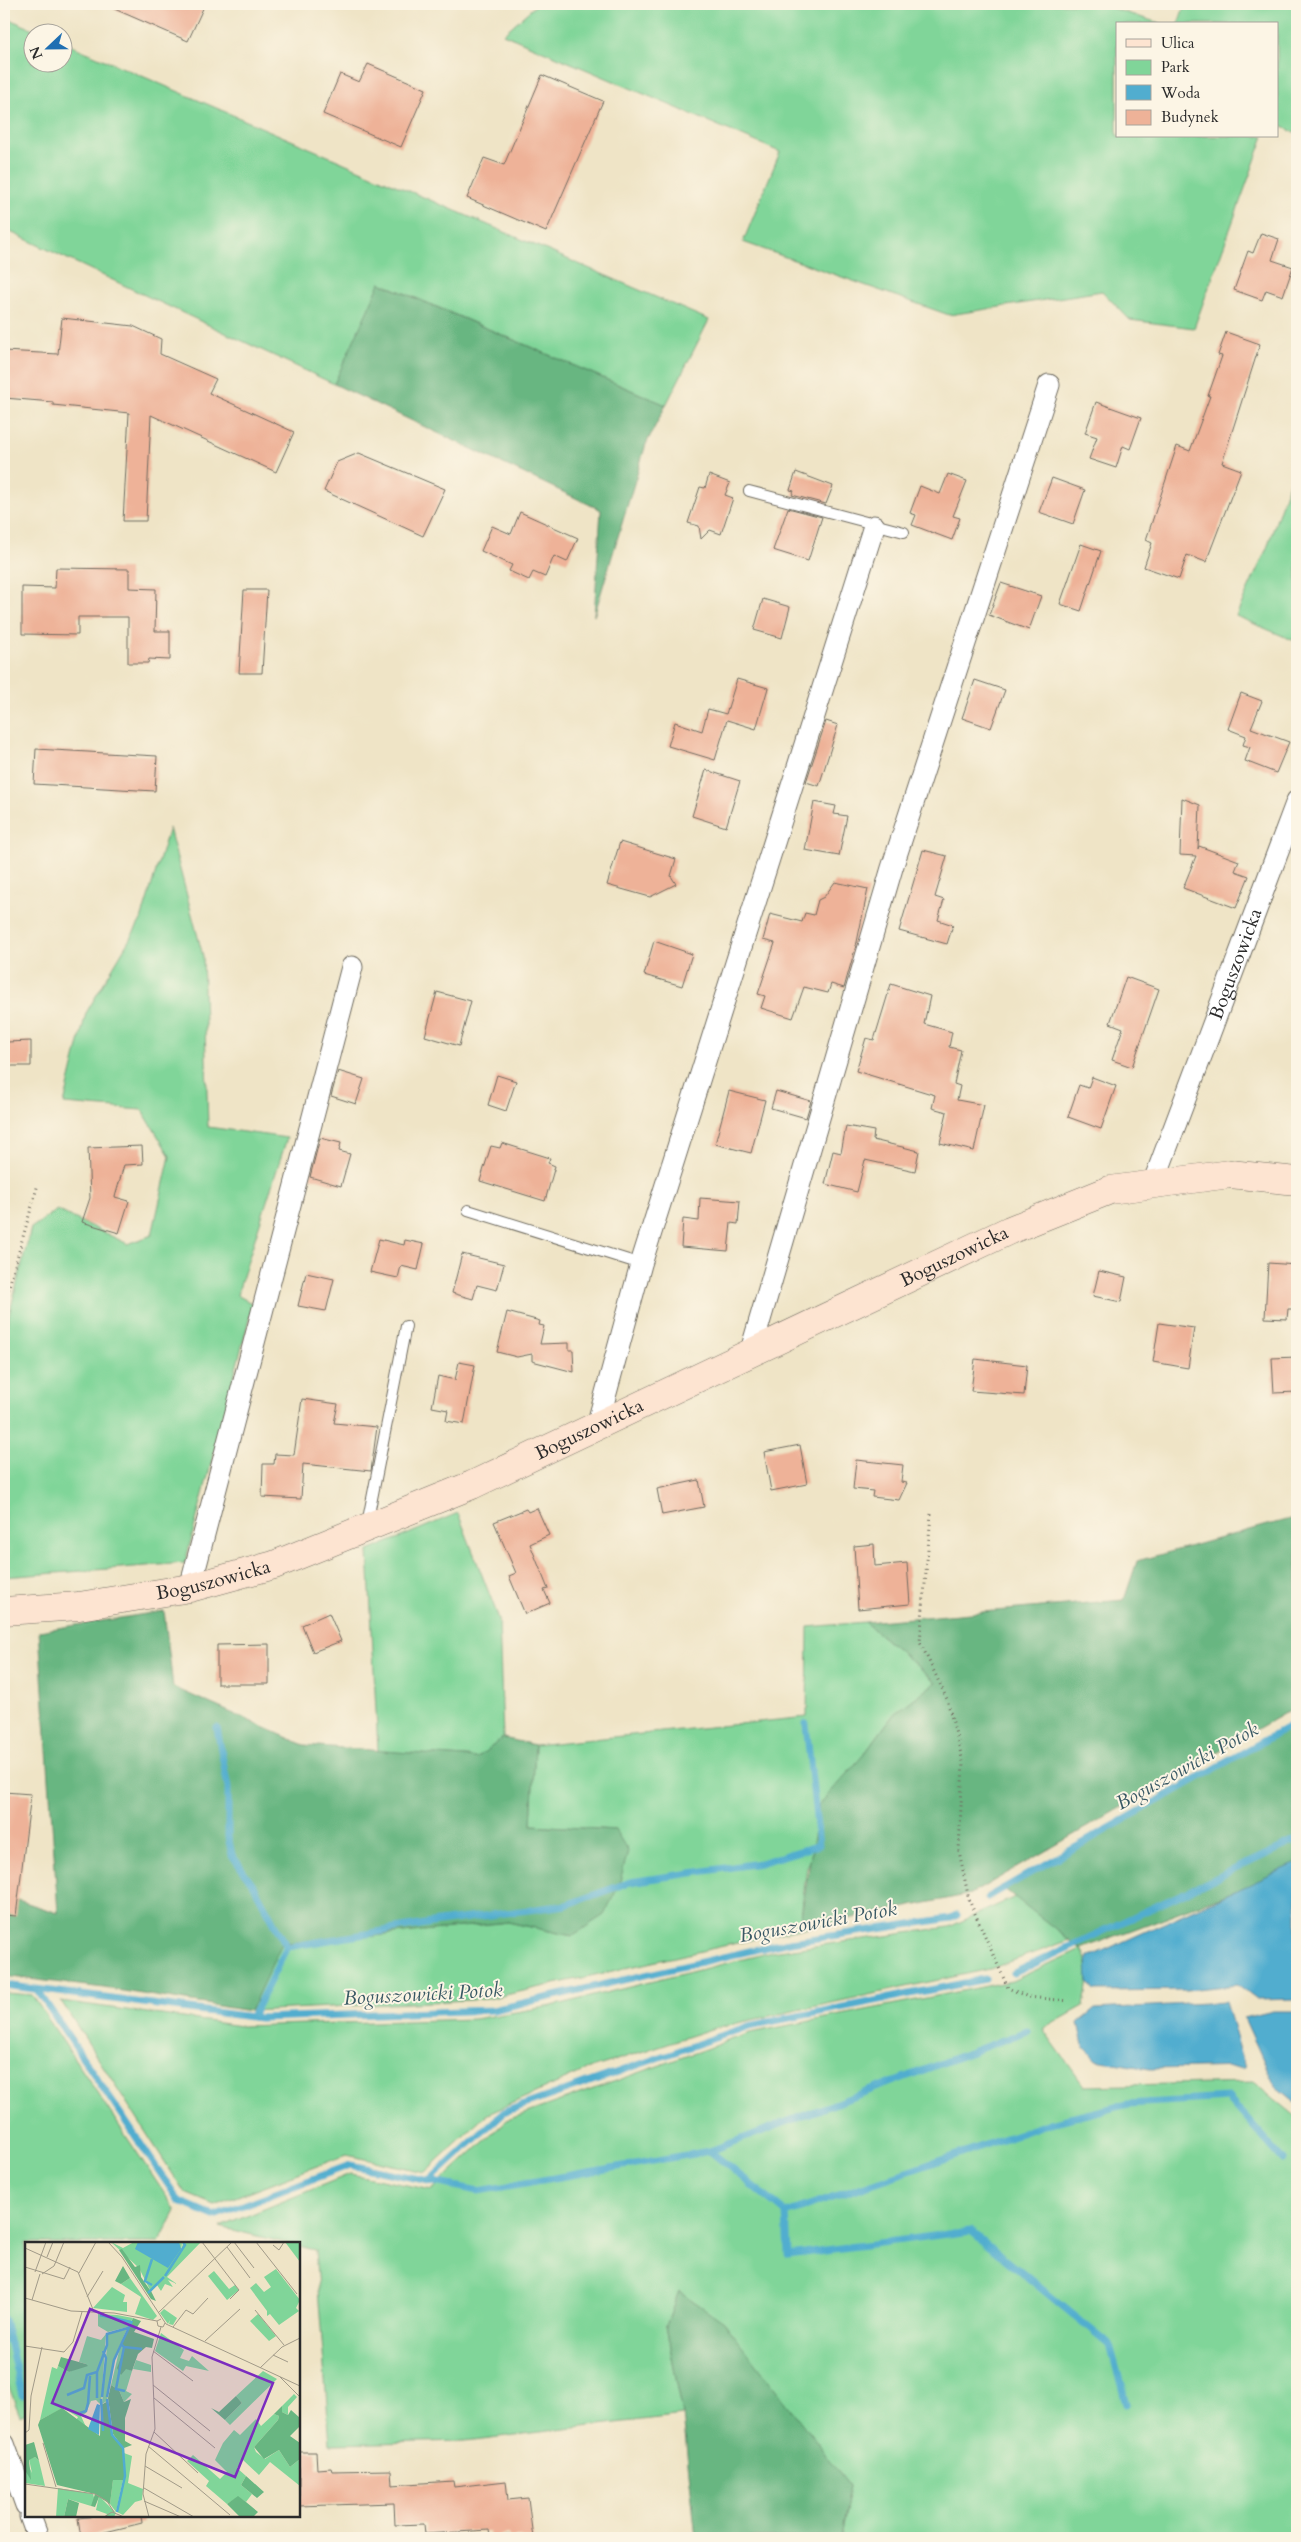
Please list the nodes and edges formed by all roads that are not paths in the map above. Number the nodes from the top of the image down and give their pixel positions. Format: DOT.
graph roads {
  1 [pos="1049,385"];
  2 [pos="749,491"];
  3 [pos="874,526"];
  4 [pos="904,532"];
  5 [pos="1297,801"];
  6 [pos="352,967"];
  7 [pos="1297,1181"];
  8 [pos="1153,1184"];
  9 [pos="468,1210"];
  10 [pos="640,1264"];
  11 [pos="406,1326"];
  12 [pos="750,1354"];
  13 [pos="597,1426"];
  14 [pos="366,1528"];
  15 [pos="190,1588"];
  16 [pos="4,1611"];
  17 [pos="4,2444"];
  18 [pos="9,2476"];
  19 [pos="25,2503"];
  20 [pos="30,2517"];
  21 [pos="38,2538"];
  1 -- 12 [label="street"];
  2 -- 3 [label="lane"];
  3 -- 4 [label="lane"];
  3 -- 10 [label="street"];
  5 -- 8 [label="street, Boguszowicka"];
  6 -- 15 [label="street"];
  7 -- 8 [label="street, Boguszowicka"];
  8 -- 12 [label="street, Boguszowicka"];
  9 -- 10 [label="lane"];
  10 -- 13 [label="street"];
  11 -- 14 [label="lane"];
  12 -- 13 [label="street, Boguszowicka"];
  13 -- 14 [label="street, Boguszowicka"];
  14 -- 15 [label="street, Boguszowicka"];
  15 -- 16 [label="street, Boguszowicka"];
  17 -- 18 [label="street"];
  18 -- 19 [label="street"];
  20 -- 21 [label="street"];
}
